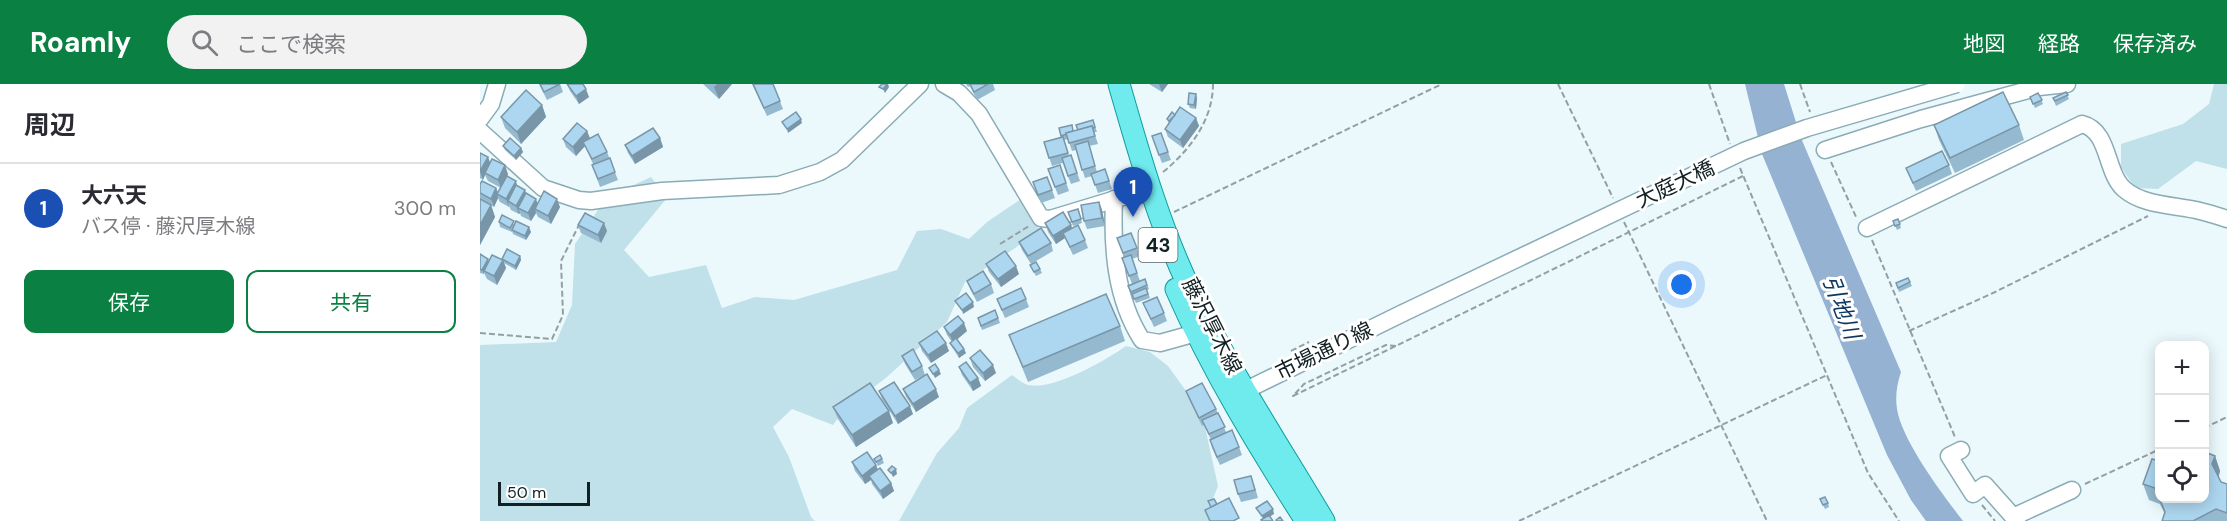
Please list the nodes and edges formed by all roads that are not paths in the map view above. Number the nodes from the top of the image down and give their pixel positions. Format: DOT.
graph roads {
  1 [pos="497,84"];
  2 [pos="920,84"];
  3 [pos="944,84"];
  4 [pos="1103,84"];
  5 [pos="1119,84"];
  6 [pos="1957,84"];
  7 [pos="2067,84"];
  8 [pos="480,119"];
  9 [pos="480,131"];
  10 [pos="1826,150"];
  11 [pos="1144,189"];
  12 [pos="1114,199"];
  13 [pos="2227,219"];
  14 [pos="1867,228"];
  15 [pos="1403,313"];
  16 [pos="1196,333"];
  17 [pos="1237,394"];
  18 [pos="1961,450"];
  19 [pos="2072,490"];
  20 [pos="2015,519"];
  21 [pos="1306,521"];
  22 [pos="1324,521"];
  1 -- 8 [label="street"];
  2 -- 9 [label="street"];
  3 -- 12 [label="street"];
  4 -- 11 [label="main road, 藤沢厚木線 / 43"];
  5 -- 11 [label="main road, 藤沢厚木線 / 43"];
  6 -- 15 [label="street, 大庭大橋, bridge"];
  7 -- 10 [label="street"];
  11 -- 12 [label="street"];
  11 -- 16 [label="main road, 藤沢厚木線 / 43"];
  11 -- 17 [label="main road, 藤沢厚木線 / 43"];
  12 -- 16 [label="street"];
  13 -- 14 [label="street"];
  15 -- 17 [label="street, 市場通り線"];
  16 -- 17 [label="main road, 藤沢厚木線 / 43"];
  17 -- 21 [label="main road, 藤沢厚木線 / 43"];
  17 -- 22 [label="main road, 藤沢厚木線 / 43"];
  18 -- 20 [label="street"];
  19 -- 20 [label="street"];
}
